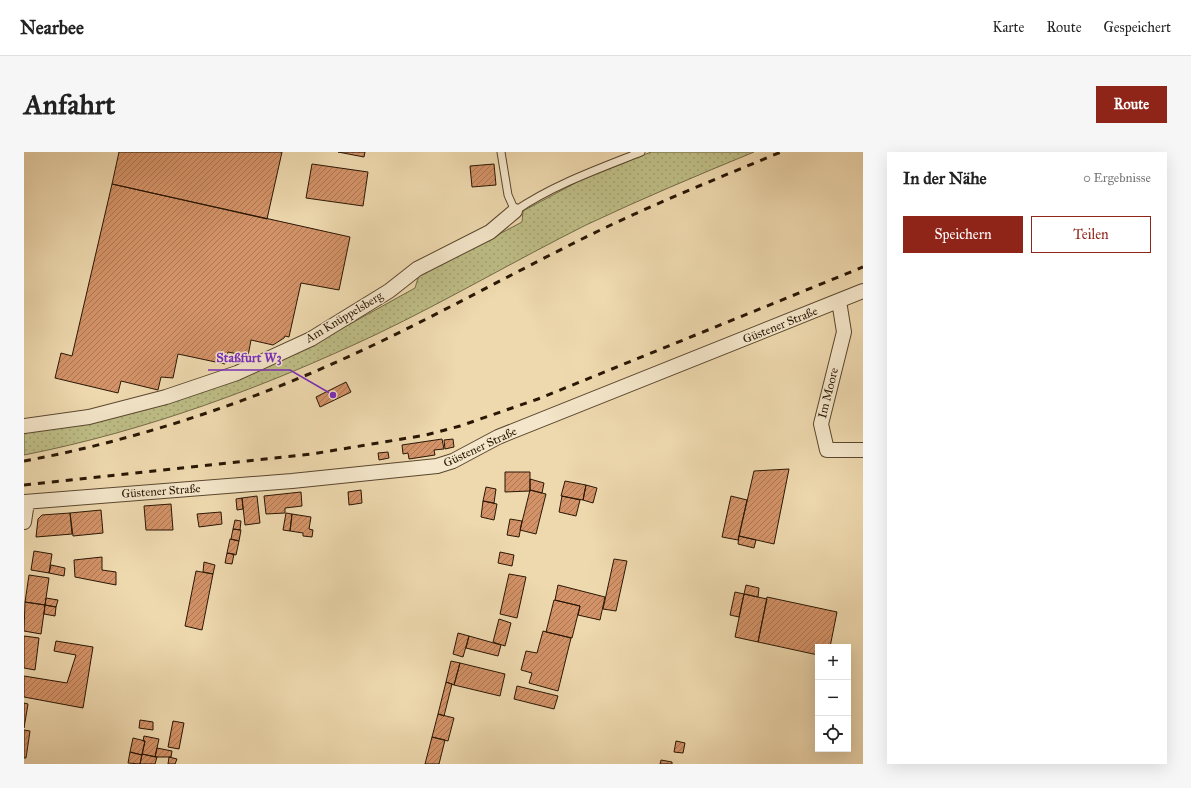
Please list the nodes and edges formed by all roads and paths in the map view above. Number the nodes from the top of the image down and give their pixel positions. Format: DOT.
graph roads {
  1 [pos="501,152"];
  2 [pos="641,152"];
  3 [pos="515,211"];
  4 [pos="863,292"];
  5 [pos="839,301"];
  6 [pos="24,426"];
  7 [pos="863,450"];
  8 [pos="26,502"];
  9 [pos="24,522"];
  1 -- 3 [label="lane"];
  2 -- 3 [label="lane, Am Knüppelsberg"];
  3 -- 6 [label="street, Am Knüppelsberg"];
  4 -- 5 [label="street, Güstener Straße"];
  5 -- 7 [label="street, Im Moore"];
  5 -- 8 [label="street, Güstener Straße"];
  8 -- 9 [label="street"];
}
